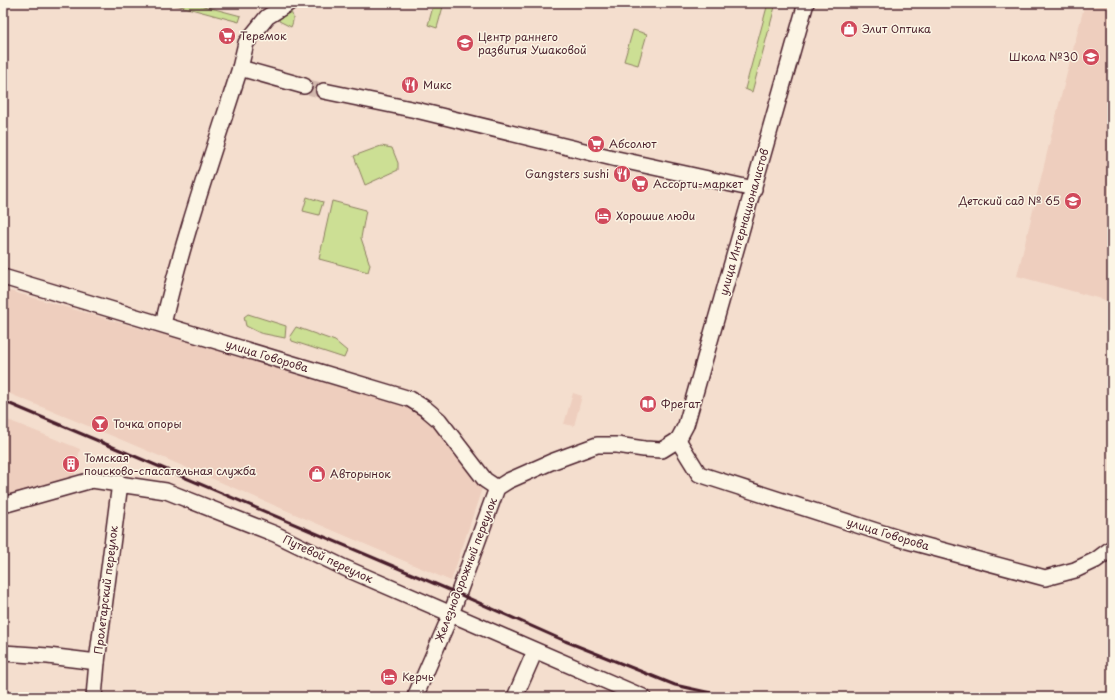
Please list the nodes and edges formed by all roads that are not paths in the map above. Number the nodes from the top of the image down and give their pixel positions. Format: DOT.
graph roads {
  1 [pos="289,3"];
  2 [pos="806,3"];
  3 [pos="240,68"];
  4 [pos="304,86"];
  5 [pos="324,91"];
  6 [pos="754,189"];
  7 [pos="3,277"];
  8 [pos="163,324"];
  9 [pos="678,440"];
  10 [pos="120,484"];
  11 [pos="497,488"];
  12 [pos="3,505"];
  13 [pos="1112,548"];
  14 [pos="451,614"];
  15 [pos="535,651"];
  16 [pos="3,653"];
  17 [pos="98,662"];
  18 [pos="94,697"];
  19 [pos="415,697"];
  20 [pos="515,697"];
  21 [pos="643,697"];
  1 -- 3 [label="street"];
  2 -- 6 [label="street, улица Интернационалистов"];
  3 -- 4 [label="street"];
  3 -- 8 [label="street"];
  5 -- 6 [label="street"];
  6 -- 9 [label="street, улица Интернационалистов"];
  7 -- 8 [label="street, улица Говорова"];
  8 -- 11 [label="street, улица Говорова"];
  9 -- 11 [label="street, Железнодорожный переулок"];
  9 -- 13 [label="street, улица Говорова"];
  10 -- 12 [label="street, Путевой переулок"];
  10 -- 14 [label="street, Путевой переулок"];
  10 -- 17 [label="street, Пролетарский переулок"];
  11 -- 14 [label="street, Железнодорожный переулок"];
  14 -- 15 [label="street, Путевой переулок"];
  14 -- 19 [label="street, Железнодорожный переулок"];
  15 -- 20 [label="street"];
  15 -- 21 [label="street, Путевой переулок"];
  16 -- 17 [label="street"];
  17 -- 18 [label="street, Пролетарский переулок"];
}
